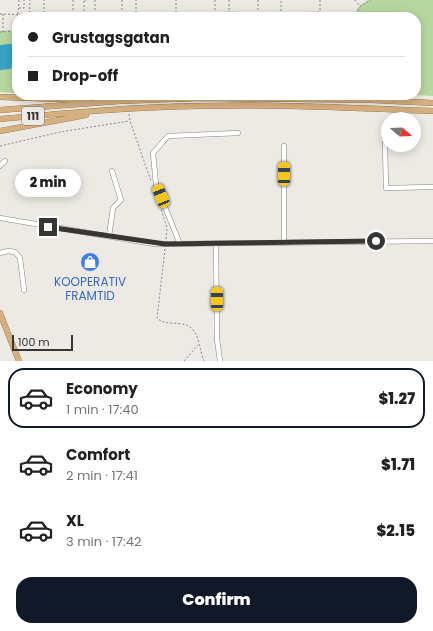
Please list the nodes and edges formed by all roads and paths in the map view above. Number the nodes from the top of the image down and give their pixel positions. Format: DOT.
graph roads {
  1 [pos="19,0"];
  2 [pos="24,0"];
  3 [pos="30,0"];
  4 [pos="44,0"];
  5 [pos="73,0"];
  6 [pos="84,0"];
  7 [pos="87,0"];
  8 [pos="95,0"];
  9 [pos="122,0"];
  10 [pos="136,0"];
  11 [pos="176,0"];
  12 [pos="215,0"];
  13 [pos="229,0"];
  14 [pos="258,0"];
  15 [pos="281,0"];
  16 [pos="320,0"];
  17 [pos="355,0"];
  18 [pos="371,0"];
  19 [pos="360,6"];
  20 [pos="19,8"];
  21 [pos="18,12"];
  22 [pos="30,12"];
  23 [pos="44,12"];
  24 [pos="73,12"];
  25 [pos="84,12"];
  26 [pos="96,12"];
  27 [pos="122,12"];
  28 [pos="136,12"];
  29 [pos="176,12"];
  30 [pos="215,12"];
  31 [pos="229,12"];
  32 [pos="258,12"];
  33 [pos="281,12"];
  34 [pos="320,12"];
  35 [pos="356,12"];
  36 [pos="0,14"];
  37 [pos="3,14"];
  38 [pos="12,14"];
  39 [pos="12,31"];
  40 [pos="0,32"];
  41 [pos="3,32"];
  42 [pos="0,97"];
  43 [pos="12,97"];
  44 [pos="90,100"];
  45 [pos="167,100"];
  46 [pos="352,100"];
  47 [pos="120,101"];
  48 [pos="433,102"];
  49 [pos="116,109"];
  50 [pos="0,110"];
  51 [pos="433,111"];
  52 [pos="0,119"];
  53 [pos="130,121"];
  54 [pos="0,131"];
  55 [pos="238,133"];
  56 [pos="0,146"];
  57 [pos="284,146"];
  58 [pos="385,152"];
  59 [pos="5,161"];
  60 [pos="0,166"];
  61 [pos="112,171"];
  62 [pos="433,187"];
  63 [pos="0,218"];
  64 [pos="111,237"];
  65 [pos="433,241"];
  66 [pos="284,243"];
  67 [pos="180,244"];
  68 [pos="216,244"];
  69 [pos="0,253"];
  70 [pos="24,290"];
  71 [pos="0,313"];
  72 [pos="199,344"];
  73 [pos="19,361"];
  74 [pos="184,361"];
  75 [pos="220,361"];
  1 -- 20 [label="path"];
  2 -- 20 [label="path"];
  3 -- 22 [label="path"];
  4 -- 23 [label="path"];
  5 -- 24 [label="path"];
  6 -- 7 [label="path"];
  6 -- 25 [label="path"];
  8 -- 26 [label="path"];
  9 -- 27 [label="path"];
  10 -- 28 [label="path"];
  11 -- 29 [label="path"];
  12 -- 30 [label="path"];
  13 -- 31 [label="path"];
  14 -- 32 [label="path"];
  15 -- 33 [label="path"];
  16 -- 34 [label="path"];
  17 -- 19 [label="path"];
  18 -- 19 [label="path"];
  19 -- 35 [label="path"];
  20 -- 21 [label="path"];
  33 -- 34 [label="path"];
  36 -- 37 [label="path"];
  37 -- 38 [label="path"];
  37 -- 41 [label="path"];
  39 -- 41 [label="path"];
  40 -- 41 [label="path"];
  42 -- 43 [label="main road"];
  44 -- 47 [label="main road"];
  45 -- 47 [label="main road, 111"];
  46 -- 48 [label="main road, 111"];
  47 -- 50 [label="main road, 111"];
  49 -- 51 [label="main road, 111"];
  49 -- 52 [label="main road, 111"];
  49 -- 54 [label="main road"];
  53 -- 56 [label="path"];
  55 -- 67 [label="street"];
  57 -- 66 [label="street"];
  58 -- 62 [label="street"];
  59 -- 60 [label="street"];
  61 -- 64 [label="street"];
  63 -- 64 [label="street"];
  64 -- 67 [label="street"];
  65 -- 66 [label="street"];
  66 -- 68 [label="street"];
  67 -- 68 [label="street"];
  68 -- 75 [label="street"];
  69 -- 70 [label="street"];
  71 -- 73 [label="main road"];
  72 -- 74 [label="path"];
}
